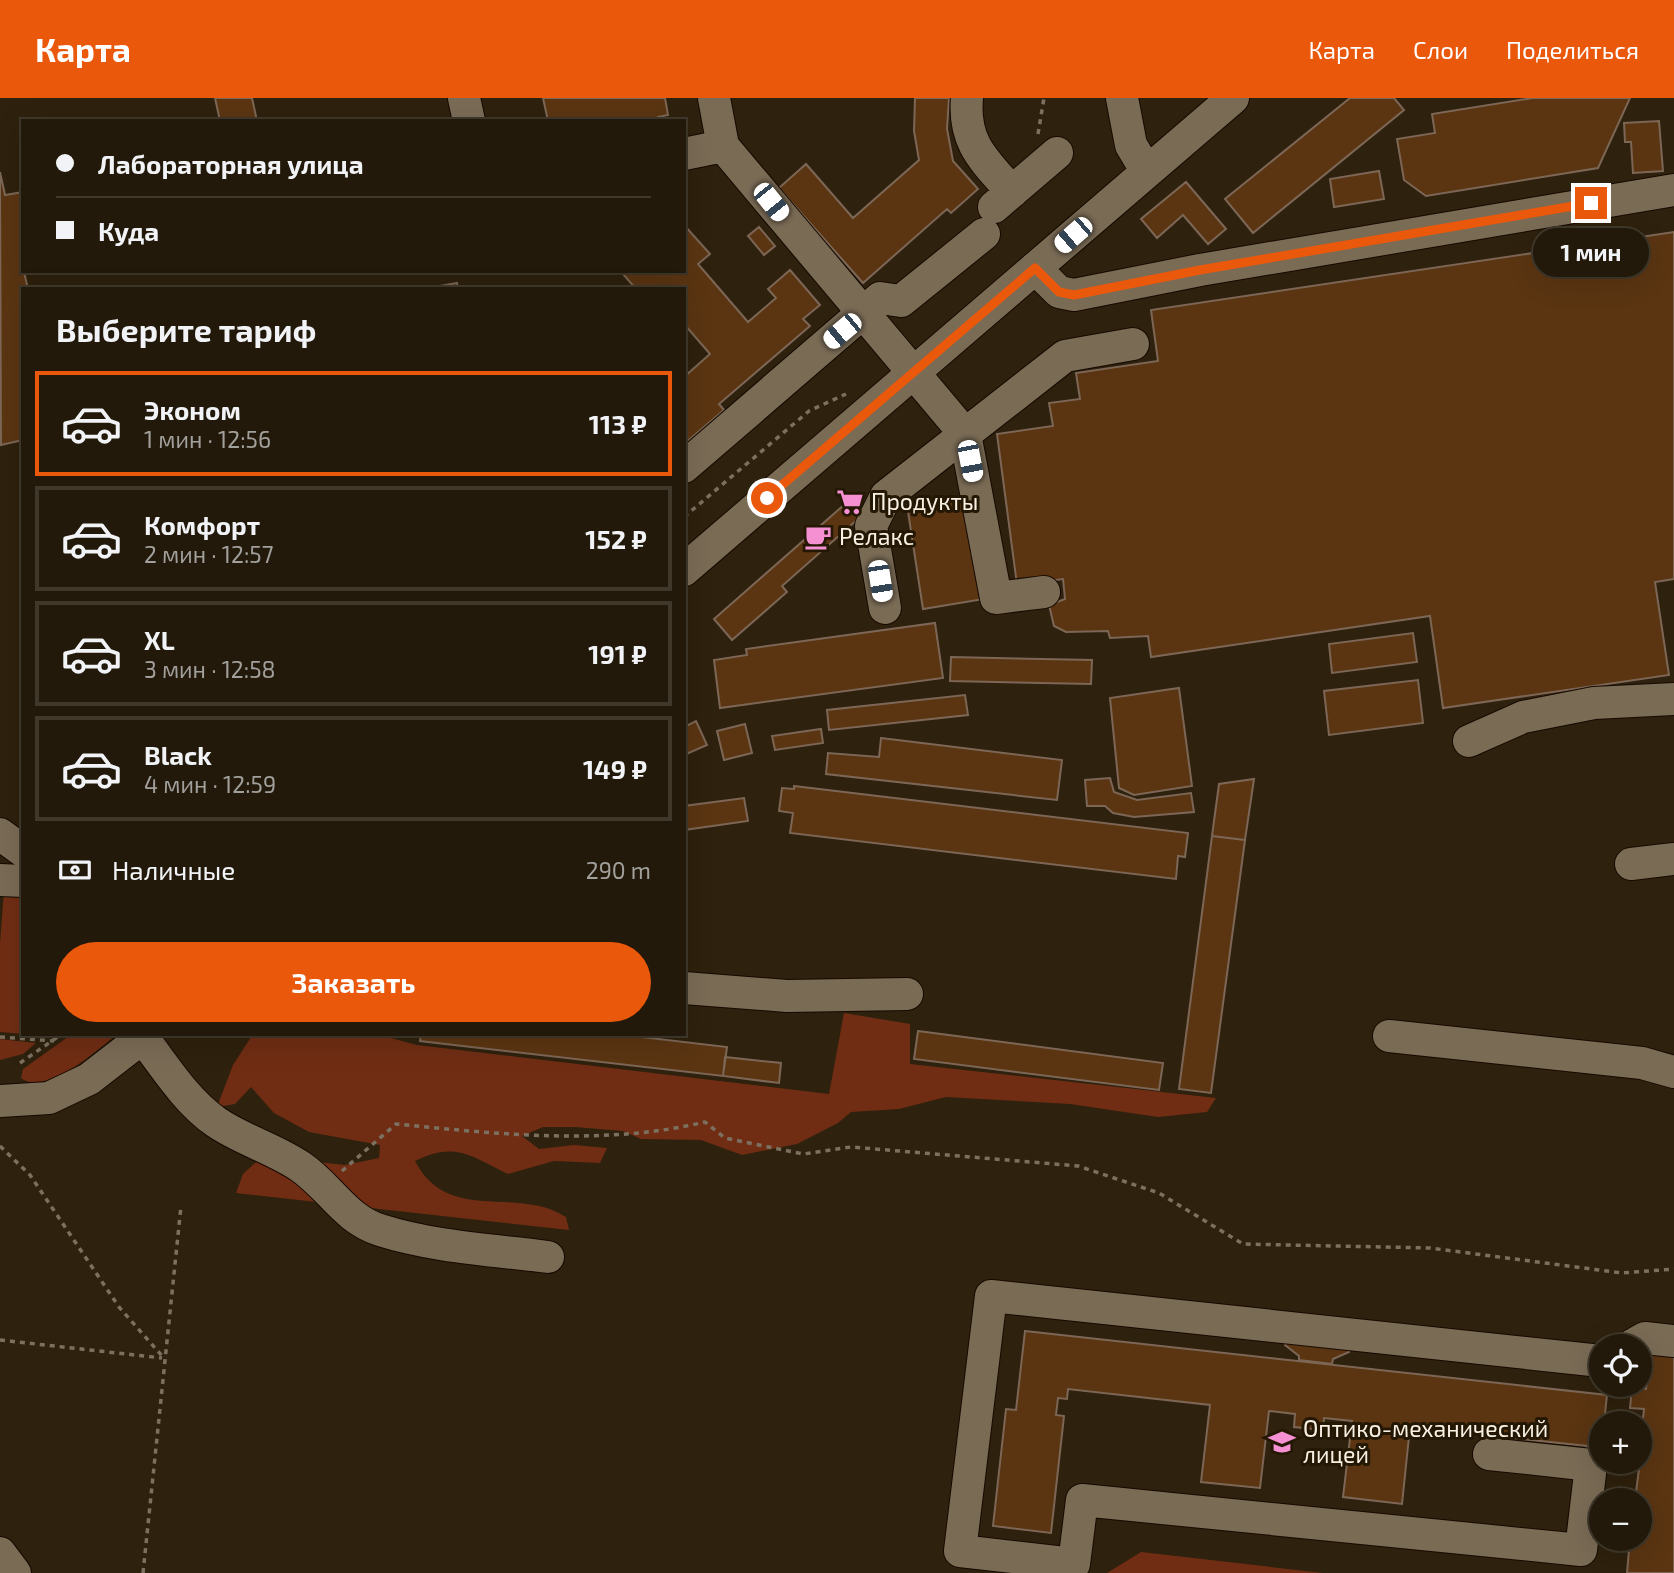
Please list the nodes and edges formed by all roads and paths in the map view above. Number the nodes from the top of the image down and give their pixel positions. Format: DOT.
graph roads {
  1 [pos="464,98"];
  2 [pos="714,98"];
  3 [pos="968,98"];
  4 [pos="1122,98"];
  5 [pos="1233,98"];
  6 [pos="468,119"];
  7 [pos="723,146"];
  8 [pos="1057,153"];
  9 [pos="686,154"];
  10 [pos="1147,172"];
  11 [pos="1674,190"];
  12 [pos="997,211"];
  13 [pos="1035,268"];
  14 [pos="862,314"];
  15 [pos="1133,344"];
  16 [pos="912,374"];
  17 [pos="853,391"];
  18 [pos="965,434"];
  19 [pos="686,465"];
  20 [pos="686,515"];
  21 [pos="686,568"];
  22 [pos="1044,592"];
  23 [pos="885,608"];
  24 [pos="1674,699"];
  25 [pos="1469,741"];
  26 [pos="0,834"];
  27 [pos="21,850"];
  28 [pos="1674,859"];
  29 [pos="1631,864"];
  30 [pos="0,880"];
  31 [pos="21,881"];
  32 [pos="686,988"];
  33 [pos="907,994"];
  34 [pos="60,1036"];
  35 [pos="145,1036"];
  36 [pos="1389,1036"];
  37 [pos="0,1037"];
  38 [pos="54,1041"];
  39 [pos="20,1063"];
  40 [pos="1674,1072"];
  41 [pos="0,1101"];
  42 [pos="0,1146"];
  43 [pos="322,1184"];
  44 [pos="181,1206"];
  45 [pos="548,1257"];
  46 [pos="1674,1269"];
  47 [pos="1652,1339"];
  48 [pos="0,1340"];
  49 [pos="1674,1341"];
  50 [pos="164,1358"];
  51 [pos="1589,1361"];
  52 [pos="1489,1454"];
  53 [pos="0,1553"];
  54 [pos="1539,1560"];
  55 [pos="15,1573"];
  56 [pos="143,1573"];
  1 -- 6 [label="street"];
  2 -- 7 [label="street"];
  3 -- 12 [label="street"];
  4 -- 10 [label="street"];
  5 -- 10 [label="street"];
  7 -- 9 [label="street"];
  7 -- 14 [label="street"];
  8 -- 12 [label="street"];
  10 -- 13 [label="street"];
  11 -- 13 [label="street"];
  12 -- 14 [label="street"];
  13 -- 16 [label="street"];
  14 -- 16 [label="street"];
  14 -- 19 [label="street"];
  15 -- 18 [label="street"];
  16 -- 18 [label="street"];
  16 -- 21 [label="street"];
  17 -- 20 [label="path"];
  18 -- 22 [label="street"];
  18 -- 23 [label="street"];
  24 -- 25 [label="street"];
  26 -- 27 [label="street"];
  28 -- 29 [label="street"];
  30 -- 31 [label="street"];
  32 -- 33 [label="street"];
  34 -- 38 [label="path"];
  35 -- 41 [label="street"];
  35 -- 43 [label="street"];
  36 -- 40 [label="street"];
  37 -- 38 [label="path"];
  38 -- 39 [label="path"];
  42 -- 50 [label="path"];
  43 -- 45 [label="street"];
  43 -- 46 [label="path"];
  44 -- 50 [label="path"];
  47 -- 49 [label="street"];
  48 -- 50 [label="path"];
  50 -- 56 [label="path"];
  51 -- 54 [label="street"];
  52 -- 54 [label="street"];
  53 -- 55 [label="street"];
}
